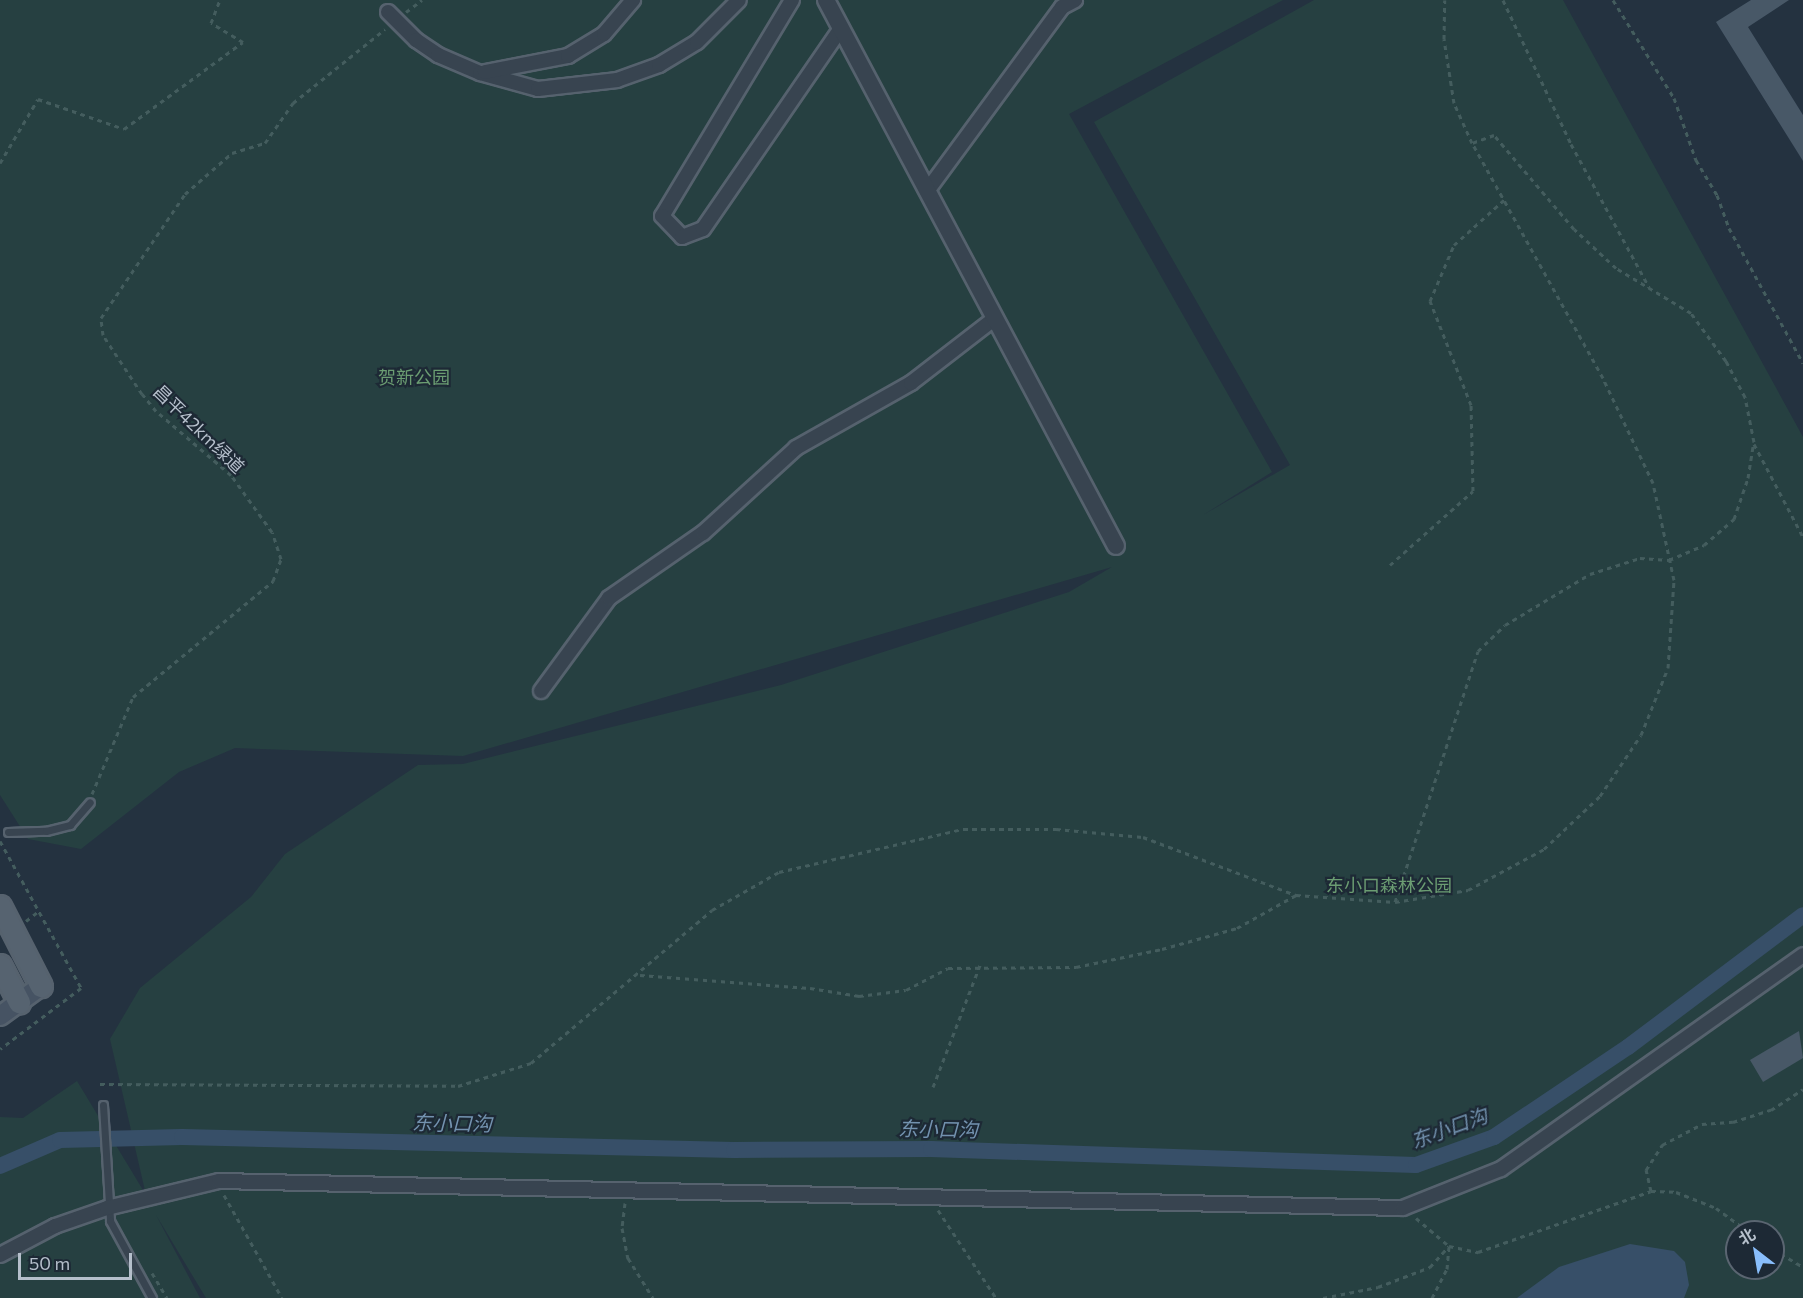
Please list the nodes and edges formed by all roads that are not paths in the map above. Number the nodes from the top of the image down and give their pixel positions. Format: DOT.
graph roads {
  1 [pos="633,0"];
  2 [pos="739,0"];
  3 [pos="792,0"];
  4 [pos="826,0"];
  5 [pos="1075,0"];
  6 [pos="391,16"];
  7 [pos="841,28"];
  8 [pos="480,73"];
  9 [pos="927,191"];
  10 [pos="995,318"];
  11 [pos="1116,546"];
  12 [pos="541,691"];
  13 [pos="90,802"];
  14 [pos="8,832"];
  15 [pos="0,906"];
  16 [pos="25,953"];
  17 [pos="1803,955"];
  18 [pos="1,969"];
  19 [pos="41,986"];
  20 [pos="19,1002"];
  21 [pos="0,1016"];
  22 [pos="103,1105"];
  23 [pos="108,1204"];
  24 [pos="0,1255"];
  25 [pos="152,1298"];
  1 -- 8 [label="street"];
  2 -- 8 [label="street"];
  3 -- 7 [label="street"];
  4 -- 7 [label="street"];
  5 -- 9 [label="street"];
  6 -- 8 [label="street"];
  7 -- 9 [label="street"];
  9 -- 10 [label="street"];
  10 -- 11 [label="street"];
  10 -- 12 [label="street"];
  13 -- 14 [label="lane"];
  15 -- 16 [label="main road"];
  16 -- 18 [label="main road"];
  16 -- 19 [label="main road"];
  17 -- 23 [label="street"];
  18 -- 20 [label="main road"];
  19 -- 20 [label="main road"];
  20 -- 21 [label="main road"];
  22 -- 23 [label="lane"];
  23 -- 24 [label="street"];
  23 -- 25 [label="lane"];
}
